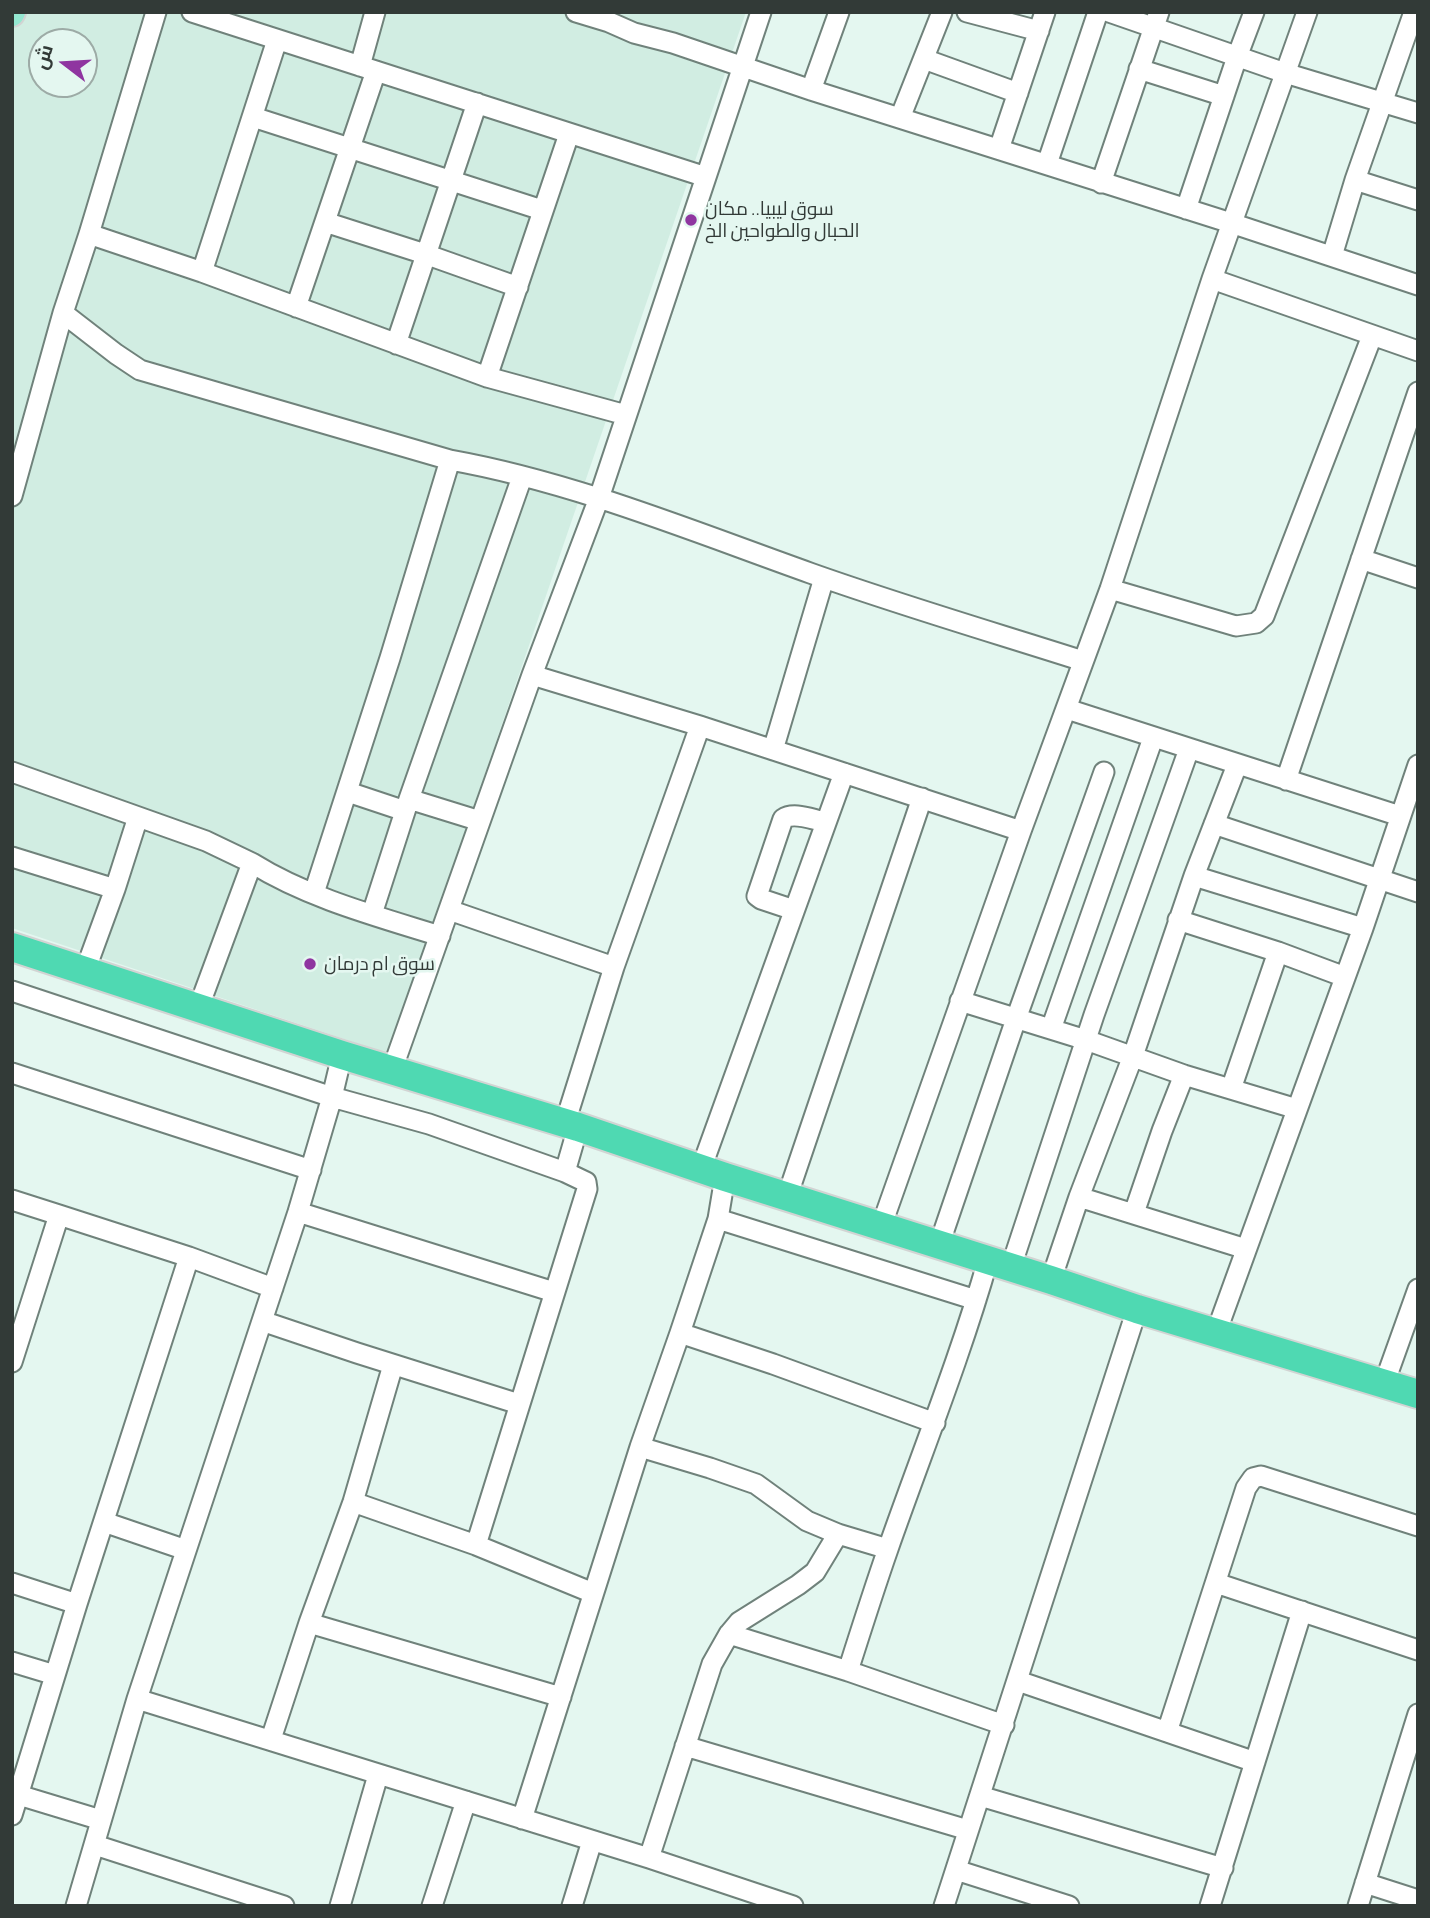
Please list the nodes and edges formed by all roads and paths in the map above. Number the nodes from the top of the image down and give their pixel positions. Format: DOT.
graph roads {
  1 [pos="156,12"];
  2 [pos="192,12"];
  3 [pos="375,12"];
  4 [pos="576,12"];
  5 [pos="761,12"];
  6 [pos="839,12"];
  7 [pos="942,12"];
  8 [pos="967,12"];
  9 [pos="1098,12"];
  10 [pos="1109,12"];
  11 [pos="1254,12"];
  12 [pos="1307,12"];
  13 [pos="1415,15"];
  14 [pos="1156,20"];
  15 [pos="1042,22"];
  16 [pos="277,40"];
  17 [pos="1237,57"];
  18 [pos="924,59"];
  19 [pos="742,68"];
  20 [pos="368,69"];
  21 [pos="1139,69"];
  22 [pos="1285,73"];
  23 [pos="811,90"];
  24 [pos="1018,93"];
  25 [pos="1224,96"];
  26 [pos="1382,101"];
  27 [pos="477,103"];
  28 [pos="1418,113"];
  29 [pos="253,117"];
  30 [pos="900,118"];
  31 [pos="569,134"];
  32 [pos="350,148"];
  33 [pos="999,149"];
  34 [pos="1047,164"];
  35 [pos="706,177"];
  36 [pos="1354,180"];
  37 [pos="450,181"];
  38 [pos="1101,183"];
  39 [pos="1418,200"];
  40 [pos="1186,209"];
  41 [pos="542,210"];
  42 [pos="325,222"];
  43 [pos="1231,223"];
  44 [pos="89,234"];
  45 [pos="425,254"];
  46 [pos="1332,256"];
  47 [pos="202,272"];
  48 [pos="1212,279"];
  49 [pos="1418,285"];
  50 [pos="518,287"];
  51 [pos="296,307"];
  52 [pos="63,313"];
  53 [pos="1372,336"];
  54 [pos="396,344"];
  55 [pos="1418,351"];
  56 [pos="487,377"];
  57 [pos="1418,392"];
  58 [pos="626,415"];
  59 [pos="450,460"];
  60 [pos="522,477"];
  61 [pos="12,496"];
  62 [pos="599,498"];
  63 [pos="1361,559"];
  64 [pos="824,578"];
  65 [pos="1418,578"];
  66 [pos="1110,589"];
  67 [pos="1083,661"];
  68 [pos="532,675"];
  69 [pos="1067,709"];
  70 [pos="700,726"];
  71 [pos="1153,738"];
  72 [pos="1189,749"];
  73 [pos="773,750"];
  74 [pos="1237,765"];
  75 [pos="1418,765"];
  76 [pos="12,772"];
  77 [pos="844,772"];
  78 [pos="1104,772"];
  79 [pos="1286,780"];
  80 [pos="348,792"];
  81 [pos="922,798"];
  82 [pos="407,805"];
  83 [pos="1400,816"];
  84 [pos="138,817"];
  85 [pos="480,821"];
  86 [pos="825,822"];
  87 [pos="1214,824"];
  88 [pos="1021,831"];
  89 [pos="12,857"];
  90 [pos="252,863"];
  91 [pos="1194,876"];
  92 [pos="1378,880"];
  93 [pos="115,889"];
  94 [pos="1418,892"];
  95 [pos="314,894"];
  96 [pos="449,910"];
  97 [pos="794,910"];
  98 [pos="372,915"];
  99 [pos="1178,920"];
  100 [pos="1363,928"];
  101 [pos="440,936"];
  102 [pos="12,947"];
  103 [pos="1278,953"];
  104 [pos="614,967"];
  105 [pos="85,971"];
  106 [pos="1345,976"];
  107 [pos="13,995"];
  108 [pos="960,1001"];
  109 [pos="198,1009"];
  110 [pos="1016,1019"];
  111 [pos="1051,1029"];
  112 [pos="1086,1040"];
  113 [pos="342,1055"];
  114 [pos="1133,1056"];
  115 [pos="392,1070"];
  116 [pos="12,1073"];
  117 [pos="1184,1075"];
  118 [pos="1231,1089"];
  119 [pos="332,1097"];
  120 [pos="1297,1109"];
  121 [pos="571,1125"];
  122 [pos="311,1170"];
  123 [pos="565,1172"];
  124 [pos="713,1173"];
  125 [pos="787,1197"];
  126 [pos="1079,1197"];
  127 [pos="12,1200"];
  128 [pos="298,1212"];
  129 [pos="1134,1213"];
  130 [pos="59,1214"];
  131 [pos="718,1219"];
  132 [pos="881,1227"];
  133 [pos="939,1245"];
  134 [pos="1246,1249"];
  135 [pos="189,1257"];
  136 [pos="1000,1264"];
  137 [pos="1051,1280"];
  138 [pos="273,1288"];
  139 [pos="1418,1289"];
  140 [pos="554,1292"];
  141 [pos="976,1300"];
  142 [pos="1137,1309"];
  143 [pos="262,1321"];
  144 [pos="680,1333"];
  145 [pos="1216,1333"];
  146 [pos="12,1362"];
  147 [pos="393,1365"];
  148 [pos="1384,1384"];
  149 [pos="1418,1394"];
  150 [pos="519,1404"];
  151 [pos="935,1423"];
  152 [pos="639,1447"];
  153 [pos="353,1502"];
  154 [pos="104,1522"];
  155 [pos="1418,1526"];
  156 [pos="838,1534"];
  157 [pos="476,1545"];
  158 [pos="888,1549"];
  159 [pos="186,1550"];
  160 [pos="12,1583"];
  161 [pos="1216,1583"];
  162 [pos="593,1593"];
  163 [pos="77,1604"];
  164 [pos="1302,1611"];
  165 [pos="309,1623"];
  166 [pos="729,1634"];
  167 [pos="1418,1650"];
  168 [pos="12,1662"];
  169 [pos="848,1671"];
  170 [pos="55,1675"];
  171 [pos="1018,1681"];
  172 [pos="561,1697"];
  173 [pos="137,1699"];
  174 [pos="1418,1714"];
  175 [pos="1004,1725"];
  176 [pos="1167,1732"];
  177 [pos="271,1740"];
  178 [pos="685,1746"];
  179 [pos="1255,1762"];
  180 [pos="378,1775"];
  181 [pos="15,1794"];
  182 [pos="980,1796"];
  183 [pos="467,1801"];
  184 [pos="12,1815"];
  185 [pos="523,1819"];
  186 [pos="101,1820"];
  187 [pos="968,1830"];
  188 [pos="592,1840"];
  189 [pos="95,1845"];
  190 [pos="649,1858"];
  191 [pos="1223,1868"];
  192 [pos="956,1870"];
  193 [pos="1365,1884"];
  194 [pos="1418,1900"];
  195 [pos="76,1906"];
  196 [pos="284,1906"];
  197 [pos="340,1906"];
  198 [pos="432,1906"];
  199 [pos="572,1906"];
  200 [pos="793,1906"];
  201 [pos="944,1906"];
  202 [pos="1069,1906"];
  203 [pos="1210,1906"];
  204 [pos="1358,1906"];
  1 -- 44 [label="street"];
  2 -- 16 [label="street"];
  3 -- 20 [label="street"];
  4 -- 19 [label="street"];
  5 -- 19 [label="street"];
  6 -- 23 [label="street"];
  7 -- 18 [label="street"];
  8 -- 15 [label="street"];
  9 -- 34 [label="street"];
  10 -- 14 [label="street"];
  11 -- 17 [label="street"];
  12 -- 22 [label="street"];
  13 -- 26 [label="street"];
  14 -- 17 [label="street"];
  14 -- 21 [label="street"];
  15 -- 24 [label="street"];
  16 -- 20 [label="street"];
  16 -- 29 [label="street"];
  17 -- 22 [label="street"];
  17 -- 25 [label="street"];
  18 -- 24 [label="street"];
  18 -- 30 [label="street"];
  19 -- 23 [label="street"];
  19 -- 35 [label="street"];
  20 -- 27 [label="street"];
  20 -- 32 [label="street"];
  21 -- 25 [label="street"];
  21 -- 38 [label="street"];
  22 -- 26 [label="street"];
  22 -- 43 [label="street"];
  23 -- 30 [label="street"];
  24 -- 33 [label="street"];
  25 -- 40 [label="street"];
  26 -- 28 [label="street"];
  26 -- 36 [label="street"];
  27 -- 31 [label="street"];
  27 -- 37 [label="street"];
  29 -- 32 [label="street"];
  29 -- 47 [label="street"];
  30 -- 33 [label="street"];
  31 -- 35 [label="street"];
  31 -- 41 [label="street"];
  32 -- 37 [label="street"];
  32 -- 42 [label="street"];
  33 -- 34 [label="street"];
  34 -- 38 [label="street"];
  35 -- 58 [label="street"];
  36 -- 39 [label="street"];
  36 -- 46 [label="street"];
  37 -- 41 [label="street"];
  37 -- 45 [label="street"];
  38 -- 40 [label="street"];
  40 -- 43 [label="street"];
  41 -- 50 [label="street"];
  42 -- 45 [label="street"];
  42 -- 51 [label="street"];
  43 -- 46 [label="street"];
  43 -- 48 [label="street"];
  44 -- 47 [label="street"];
  44 -- 52 [label="street"];
  45 -- 50 [label="street"];
  45 -- 54 [label="street"];
  46 -- 49 [label="street"];
  47 -- 51 [label="street"];
  48 -- 53 [label="street"];
  48 -- 66 [label="street"];
  50 -- 56 [label="street"];
  51 -- 54 [label="street"];
  52 -- 59 [label="street"];
  52 -- 61 [label="street"];
  53 -- 55 [label="street"];
  53 -- 66 [label="street"];
  54 -- 56 [label="street"];
  56 -- 58 [label="street"];
  57 -- 63 [label="street"];
  58 -- 62 [label="street"];
  59 -- 60 [label="street"];
  59 -- 80 [label="street"];
  60 -- 62 [label="street"];
  60 -- 82 [label="street"];
  62 -- 64 [label="street"];
  62 -- 68 [label="street"];
  63 -- 65 [label="street"];
  63 -- 79 [label="street"];
  64 -- 67 [label="street"];
  64 -- 73 [label="street"];
  66 -- 67 [label="street"];
  67 -- 69 [label="street"];
  68 -- 70 [label="street"];
  68 -- 85 [label="street"];
  69 -- 71 [label="street"];
  69 -- 88 [label="street"];
  70 -- 73 [label="street"];
  70 -- 104 [label="street"];
  71 -- 72 [label="street"];
  71 -- 111 [label="street"];
  72 -- 74 [label="street"];
  72 -- 112 [label="street"];
  73 -- 77 [label="street"];
  74 -- 79 [label="street"];
  74 -- 87 [label="street"];
  75 -- 83 [label="street"];
  76 -- 84 [label="street"];
  77 -- 81 [label="street"];
  77 -- 86 [label="street"];
  78 -- 110 [label="street"];
  79 -- 83 [label="street"];
  80 -- 82 [label="street"];
  80 -- 95 [label="street"];
  81 -- 88 [label="street"];
  81 -- 125 [label="street"];
  82 -- 85 [label="street"];
  82 -- 98 [label="street"];
  83 -- 92 [label="street"];
  84 -- 90 [label="street"];
  84 -- 93 [label="street"];
  85 -- 96 [label="street"];
  86 -- 97 [label="street"];
  86 -- 97 [label="street"];
  87 -- 91 [label="street"];
  87 -- 92 [label="street"];
  88 -- 108 [label="street"];
  89 -- 93 [label="street"];
  90 -- 95 [label="street"];
  90 -- 109 [label="street"];
  91 -- 99 [label="street"];
  91 -- 100 [label="street"];
  92 -- 94 [label="street"];
  92 -- 100 [label="street"];
  93 -- 105 [label="street"];
  95 -- 98 [label="street"];
  96 -- 101 [label="street"];
  96 -- 104 [label="street"];
  97 -- 124 [label="street"];
  98 -- 101 [label="street"];
  99 -- 103 [label="street"];
  99 -- 114 [label="street"];
  100 -- 106 [label="street"];
  101 -- 115 [label="street"];
  102 -- 105 [label="highway"];
  103 -- 106 [label="street"];
  103 -- 118 [label="street"];
  104 -- 121 [label="street"];
  105 -- 109 [label="highway"];
  106 -- 120 [label="street"];
  107 -- 119 [label="street"];
  108 -- 110 [label="street"];
  108 -- 132 [label="street"];
  109 -- 113 [label="highway"];
  110 -- 111 [label="street"];
  110 -- 133 [label="street"];
  111 -- 112 [label="street"];
  112 -- 114 [label="street"];
  112 -- 136 [label="street"];
  113 -- 115 [label="highway"];
  113 -- 119 [label="street"];
  114 -- 117 [label="street"];
  114 -- 126 [label="street"];
  115 -- 121 [label="highway"];
  116 -- 122 [label="street"];
  117 -- 118 [label="street"];
  117 -- 129 [label="street"];
  118 -- 120 [label="street"];
  119 -- 122 [label="street"];
  119 -- 123 [label="street"];
  120 -- 134 [label="street"];
  121 -- 123 [label="street"];
  121 -- 124 [label="highway"];
  122 -- 128 [label="street"];
  123 -- 140 [label="street"];
  124 -- 125 [label="highway"];
  124 -- 131 [label="street"];
  125 -- 132 [label="highway"];
  126 -- 129 [label="street"];
  126 -- 137 [label="street"];
  127 -- 130 [label="street"];
  128 -- 138 [label="street"];
  128 -- 140 [label="street"];
  129 -- 134 [label="street"];
  130 -- 135 [label="street"];
  130 -- 146 [label="street"];
  131 -- 141 [label="street"];
  131 -- 144 [label="street"];
  132 -- 133 [label="highway"];
  133 -- 136 [label="highway"];
  134 -- 145 [label="street"];
  135 -- 138 [label="street"];
  135 -- 154 [label="street"];
  136 -- 137 [label="highway"];
  136 -- 141 [label="street"];
  137 -- 142 [label="highway"];
  138 -- 143 [label="street"];
  139 -- 148 [label="street"];
  140 -- 150 [label="street"];
  141 -- 151 [label="street"];
  142 -- 145 [label="highway"];
  142 -- 171 [label="street"];
  143 -- 147 [label="street"];
  143 -- 159 [label="street"];
  144 -- 151 [label="street"];
  144 -- 152 [label="street"];
  145 -- 148 [label="highway"];
  147 -- 150 [label="street"];
  147 -- 153 [label="street"];
  148 -- 149 [label="highway"];
  150 -- 157 [label="street"];
  151 -- 158 [label="street"];
  152 -- 156 [label="street"];
  152 -- 162 [label="street"];
  153 -- 157 [label="street"];
  153 -- 165 [label="street"];
  154 -- 159 [label="street"];
  154 -- 163 [label="street"];
  155 -- 161 [label="street"];
  156 -- 158 [label="street"];
  156 -- 166 [label="street"];
  157 -- 162 [label="street"];
  158 -- 169 [label="street"];
  159 -- 173 [label="street"];
  160 -- 163 [label="street"];
  161 -- 164 [label="street"];
  161 -- 176 [label="street"];
  162 -- 172 [label="street"];
  163 -- 170 [label="street"];
  164 -- 167 [label="street"];
  164 -- 179 [label="street"];
  165 -- 172 [label="street"];
  165 -- 177 [label="street"];
  166 -- 169 [label="street"];
  166 -- 178 [label="street"];
  168 -- 170 [label="street"];
  169 -- 175 [label="street"];
  170 -- 181 [label="street"];
  171 -- 175 [label="street"];
  171 -- 176 [label="street"];
  172 -- 185 [label="street"];
  173 -- 177 [label="street"];
  173 -- 186 [label="street"];
  174 -- 193 [label="street"];
  175 -- 182 [label="street"];
  176 -- 179 [label="street"];
  177 -- 180 [label="street"];
  178 -- 187 [label="street"];
  178 -- 190 [label="street"];
  179 -- 191 [label="street"];
  180 -- 183 [label="street"];
  180 -- 197 [label="street"];
  181 -- 184 [label="street"];
  181 -- 186 [label="street"];
  182 -- 187 [label="street"];
  182 -- 191 [label="street"];
  183 -- 185 [label="street"];
  183 -- 198 [label="street"];
  185 -- 188 [label="street"];
  186 -- 189 [label="street"];
  187 -- 192 [label="street"];
  188 -- 190 [label="street"];
  188 -- 199 [label="street"];
  189 -- 195 [label="street"];
  189 -- 196 [label="street"];
  190 -- 200 [label="street"];
  191 -- 203 [label="street"];
  192 -- 201 [label="street"];
  192 -- 202 [label="street"];
  193 -- 194 [label="street"];
  193 -- 204 [label="street"];
}
